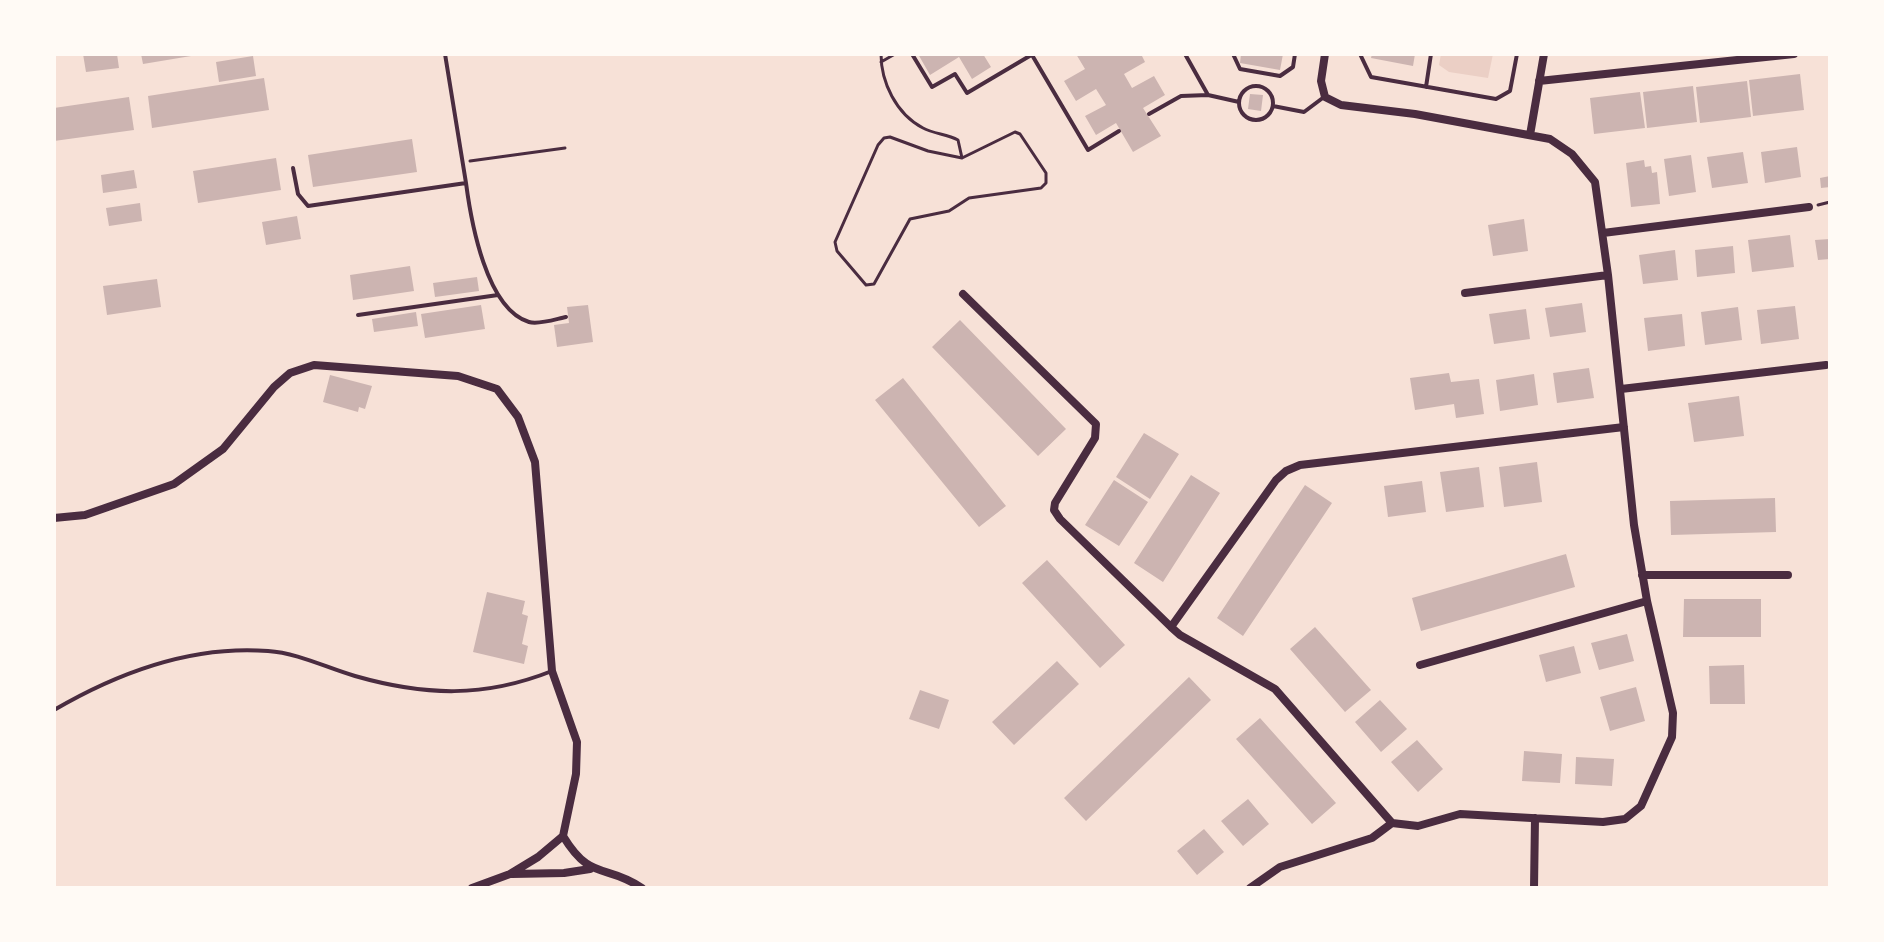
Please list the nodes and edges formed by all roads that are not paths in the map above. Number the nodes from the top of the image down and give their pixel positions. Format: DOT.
graph roads {
  1 [pos="445,54"];
  2 [pos="912,54"];
  3 [pos="1032,54"];
  4 [pos="1185,54"];
  5 [pos="1233,54"];
  6 [pos="1295,54"];
  7 [pos="1325,54"];
  8 [pos="1360,54"];
  9 [pos="1431,54"];
  10 [pos="1517,54"];
  11 [pos="1544,54"];
  12 [pos="1794,54"];
  13 [pos="1539,81"];
  14 [pos="1426,87"];
  15 [pos="1208,95"];
  16 [pos="1325,97"];
  17 [pos="1239,102"];
  18 [pos="1273,106"];
  19 [pos="1149,114"];
  20 [pos="1119,131"];
  21 [pos="1530,135"];
  22 [pos="293,168"];
  23 [pos="466,183"];
  24 [pos="1809,207"];
  25 [pos="1603,233"];
  26 [pos="1608,275"];
  27 [pos="1465,293"];
  28 [pos="963,294"];
  29 [pos="498,295"];
  30 [pos="358,315"];
  31 [pos="566,317"];
  32 [pos="1826,365"];
  33 [pos="1621,389"];
  34 [pos="1624,427"];
  35 [pos="54,518"];
  36 [pos="1642,575"];
  37 [pos="1788,575"];
  38 [pos="1647,601"];
  39 [pos="1171,627"];
  40 [pos="1420,665"];
  41 [pos="552,671"];
  42 [pos="54,710"];
  43 [pos="1535,818"];
  44 [pos="1392,823"];
  45 [pos="563,836"];
  46 [pos="590,869"];
  47 [pos="510,874"];
  48 [pos="472,888"];
  49 [pos="642,888"];
  50 [pos="1250,888"];
  51 [pos="1534,888"];
  1 -- 23 [label="lane"];
  2 -- 3 [label="lane"];
  3 -- 20 [label="lane"];
  4 -- 15 [label="lane"];
  5 -- 6 [label="lane"];
  7 -- 16 [label="street"];
  8 -- 14 [label="lane"];
  9 -- 14 [label="lane"];
  10 -- 14 [label="lane"];
  11 -- 13 [label="street"];
  12 -- 13 [label="street"];
  13 -- 21 [label="street"];
  15 -- 17 [label="lane"];
  15 -- 19 [label="lane"];
  16 -- 18 [label="lane"];
  16 -- 21 [label="street"];
  17 -- 18 [label="lane"];
  17 -- 18 [label="lane"];
  21 -- 25 [label="street"];
  22 -- 23 [label="lane"];
  23 -- 29 [label="lane"];
  24 -- 25 [label="street"];
  25 -- 26 [label="street"];
  26 -- 27 [label="street"];
  26 -- 33 [label="street"];
  28 -- 39 [label="street"];
  29 -- 30 [label="lane"];
  29 -- 31 [label="lane"];
  32 -- 33 [label="street"];
  33 -- 34 [label="street"];
  34 -- 36 [label="street"];
  34 -- 39 [label="street"];
  35 -- 41 [label="street"];
  36 -- 37 [label="street"];
  36 -- 38 [label="street"];
  38 -- 40 [label="street"];
  38 -- 43 [label="street"];
  39 -- 44 [label="street"];
  41 -- 42 [label="lane"];
  41 -- 45 [label="street"];
  43 -- 44 [label="street"];
  43 -- 51 [label="street"];
  44 -- 50 [label="street"];
  45 -- 46 [label="street"];
  45 -- 47 [label="street"];
  46 -- 47 [label="street"];
  46 -- 49 [label="street"];
  47 -- 48 [label="street"];
}
